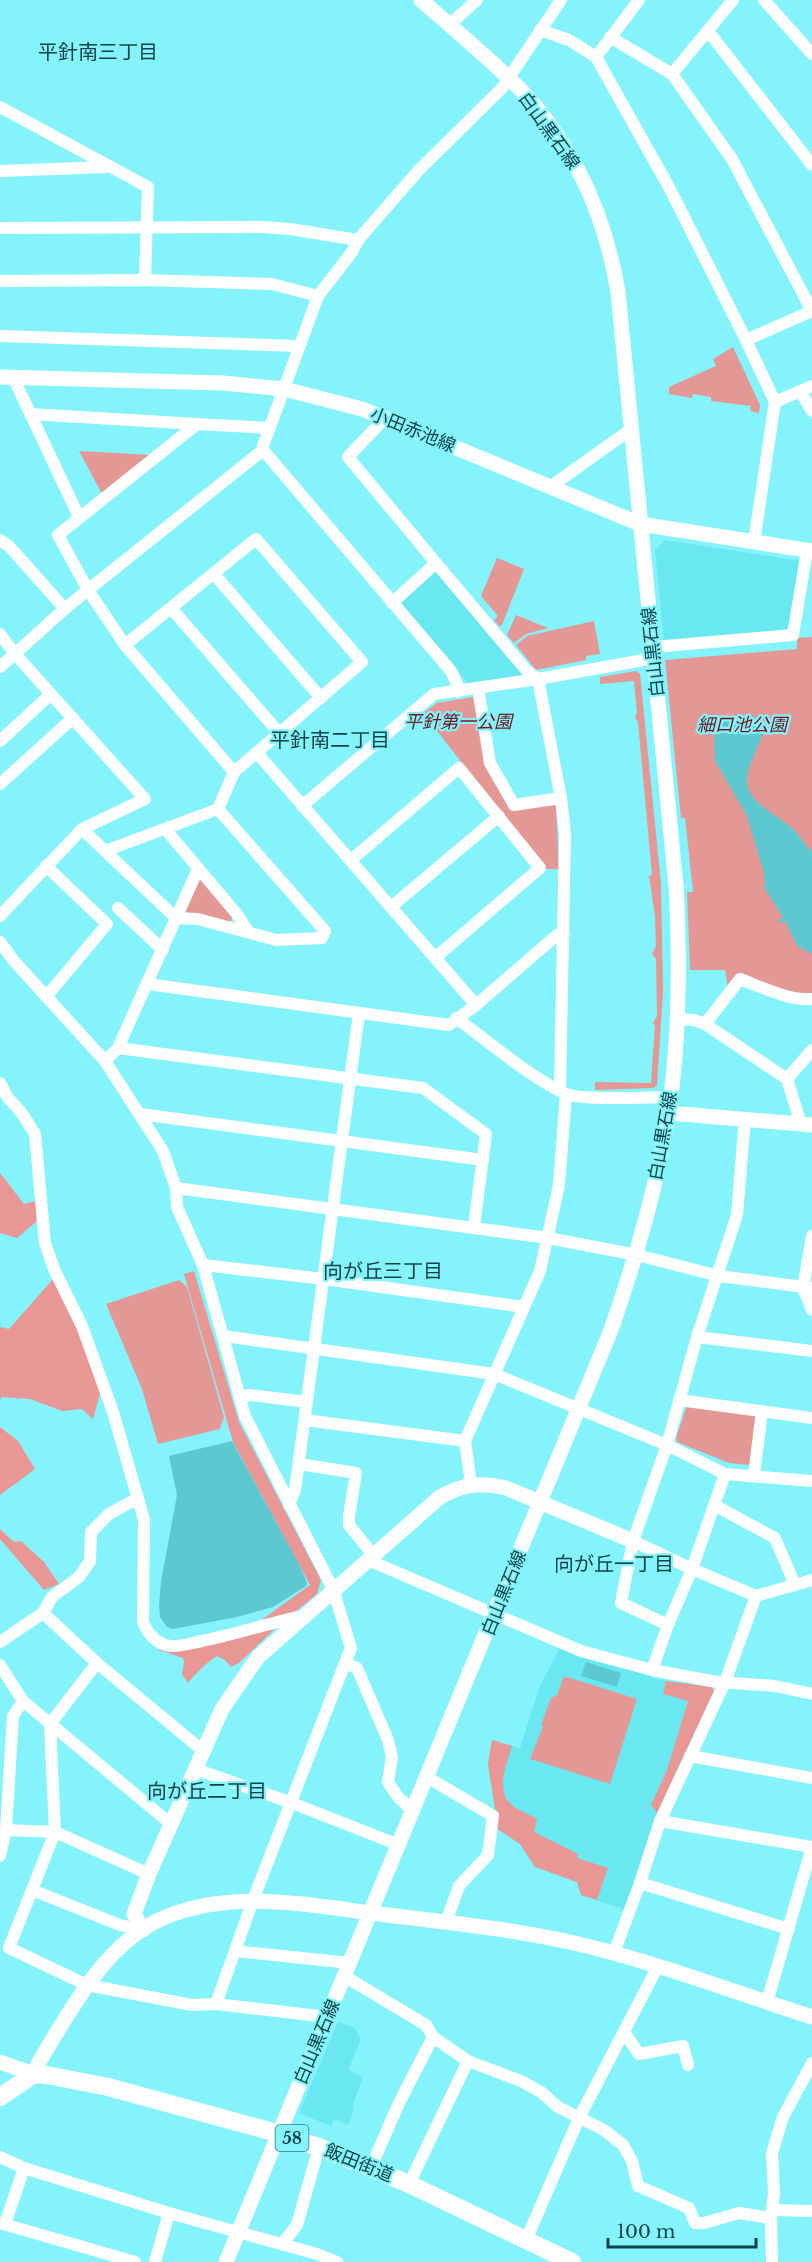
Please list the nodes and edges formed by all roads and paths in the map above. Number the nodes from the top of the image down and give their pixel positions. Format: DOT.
graph roads {
  1 [pos="421,0"];
  2 [pos="477,0"];
  3 [pos="561,0"];
  4 [pos="639,0"];
  5 [pos="733,0"];
  6 [pos="764,0"];
  7 [pos="450,25"];
  8 [pos="540,30"];
  9 [pos="708,31"];
  10 [pos="610,37"];
  11 [pos="812,54"];
  12 [pos="596,57"];
  13 [pos="672,74"];
  14 [pos="509,79"];
  15 [pos="0,107"];
  16 [pos="812,165"];
  17 [pos="107,167"];
  18 [pos="0,171"];
  19 [pos="0,228"];
  20 [pos="147,228"];
  21 [pos="358,240"];
  22 [pos="146,280"];
  23 [pos="0,281"];
  24 [pos="318,296"];
  25 [pos="812,311"];
  26 [pos="0,336"];
  27 [pos="746,340"];
  28 [pos="298,346"];
  29 [pos="7,377"];
  30 [pos="284,389"];
  31 [pos="806,389"];
  32 [pos="775,402"];
  33 [pos="812,411"];
  34 [pos="30,414"];
  35 [pos="384,419"];
  36 [pos="197,424"];
  37 [pos="269,428"];
  38 [pos="630,430"];
  39 [pos="263,450"];
  40 [pos="550,487"];
  41 [pos="79,517"];
  42 [pos="640,524"];
  43 [pos="0,540"];
  44 [pos="754,542"];
  45 [pos="810,551"];
  46 [pos="436,563"];
  47 [pos="214,574"];
  48 [pos="88,590"];
  49 [pos="392,603"];
  50 [pos="171,608"];
  51 [pos="65,609"];
  52 [pos="0,634"];
  53 [pos="125,645"];
  54 [pos="654,652"];
  55 [pos="15,654"];
  56 [pos="0,667"];
  57 [pos="538,680"];
  58 [pos="478,688"];
  59 [pos="457,692"];
  60 [pos="51,694"];
  61 [pos="321,698"];
  62 [pos="73,718"];
  63 [pos="280,734"];
  64 [pos="0,741"];
  65 [pos="257,753"];
  66 [pos="234,772"];
  67 [pos="0,784"];
  68 [pos="561,798"];
  69 [pos="302,806"];
  70 [pos="218,809"];
  71 [pos="499,816"];
  72 [pos="82,829"];
  73 [pos="166,830"];
  74 [pos="105,851"];
  75 [pos="351,860"];
  76 [pos="46,866"];
  77 [pos="198,869"];
  78 [pos="391,907"];
  79 [pos="118,908"];
  80 [pos="0,916"];
  81 [pos="176,918"];
  82 [pos="248,932"];
  83 [pos="564,935"];
  84 [pos="0,942"];
  85 [pos="163,950"];
  86 [pos="435,958"];
  87 [pos="147,984"];
  88 [pos="46,997"];
  89 [pos="812,999"];
  90 [pos="476,1005"];
  91 [pos="359,1012"];
  92 [pos="456,1018"];
  93 [pos="678,1019"];
  94 [pos="705,1024"];
  95 [pos="118,1048"];
  96 [pos="812,1050"];
  97 [pos="105,1061"];
  98 [pos="350,1079"];
  99 [pos="787,1079"];
  100 [pos="0,1083"];
  101 [pos="563,1092"];
  102 [pos="670,1105"];
  103 [pos="140,1114"];
  104 [pos="745,1118"];
  105 [pos="807,1124"];
  106 [pos="342,1140"];
  107 [pos="483,1160"];
  108 [pos="176,1188"];
  109 [pos="333,1209"];
  110 [pos="474,1227"];
  111 [pos="812,1236"];
  112 [pos="548,1238"];
  113 [pos="637,1255"];
  114 [pos="203,1265"];
  115 [pos="719,1276"];
  116 [pos="324,1279"];
  117 [pos="808,1288"];
  118 [pos="524,1306"];
  119 [pos="812,1310"];
  120 [pos="224,1336"];
  121 [pos="697,1337"];
  122 [pos="314,1349"];
  123 [pos="812,1351"];
  124 [pos="495,1374"];
  125 [pos="240,1397"];
  126 [pos="679,1400"];
  127 [pos="307,1402"];
  128 [pos="580,1408"];
  129 [pos="762,1412"];
  130 [pos="812,1418"];
  131 [pos="304,1420"];
  132 [pos="465,1441"];
  133 [pos="667,1445"];
  134 [pos="298,1464"];
  135 [pos="725,1474"];
  136 [pos="754,1475"];
  137 [pos="812,1481"];
  138 [pos="471,1484"];
  139 [pos="138,1498"];
  140 [pos="541,1503"];
  141 [pos="289,1505"];
  142 [pos="714,1505"];
  143 [pos="633,1540"];
  144 [pos="371,1558"];
  145 [pos="692,1569"];
  146 [pos="812,1580"];
  147 [pos="795,1585"];
  148 [pos="333,1589"];
  149 [pos="756,1596"];
  150 [pos="43,1613"];
  151 [pos="495,1613"];
  152 [pos="303,1616"];
  153 [pos="668,1625"];
  154 [pos="0,1642"];
  155 [pos="97,1663"];
  156 [pos="345,1663"];
  157 [pos="0,1665"];
  158 [pos="652,1670"];
  159 [pos="725,1682"];
  160 [pos="812,1694"];
  161 [pos="23,1701"];
  162 [pos="50,1724"];
  163 [pos="202,1750"];
  164 [pos="690,1756"];
  165 [pos="195,1769"];
  166 [pos="427,1777"];
  167 [pos="812,1778"];
  168 [pos="292,1803"];
  169 [pos="414,1812"];
  170 [pos="660,1821"];
  171 [pos="171,1824"];
  172 [pos="6,1830"];
  173 [pos="55,1832"];
  174 [pos="399,1845"];
  175 [pos="812,1847"];
  176 [pos="0,1856"];
  177 [pos="149,1874"];
  178 [pos="640,1883"];
  179 [pos="32,1890"];
  180 [pos="253,1900"];
  181 [pos="371,1913"];
  182 [pos="446,1922"];
  183 [pos="789,1929"];
  184 [pos="143,1930"];
  185 [pos="235,1951"];
  186 [pos="614,1953"];
  187 [pos="658,1966"];
  188 [pos="347,1970"];
  189 [pos="87,1985"];
  190 [pos="766,2002"];
  191 [pos="216,2004"];
  192 [pos="328,2017"];
  193 [pos="812,2017"];
  194 [pos="624,2032"];
  195 [pos="433,2037"];
  196 [pos="468,2061"];
  197 [pos="0,2062"];
  198 [pos="812,2063"];
  199 [pos="688,2065"];
  200 [pos="34,2074"];
  201 [pos="0,2097"];
  202 [pos="579,2118"];
  203 [pos="279,2133"];
  204 [pos="319,2147"];
  205 [pos="0,2157"];
  206 [pos="24,2168"];
  207 [pos="371,2168"];
  208 [pos="409,2184"];
  209 [pos="812,2211"];
  210 [pos="168,2213"];
  211 [pos="771,2214"];
  212 [pos="3,2223"];
  213 [pos="238,2233"];
  214 [pos="526,2240"];
  215 [pos="282,2244"];
  216 [pos="135,2262"];
  217 [pos="155,2262"];
  218 [pos="226,2262"];
  219 [pos="338,2262"];
  220 [pos="572,2262"];
  221 [pos="772,2262"];
  1 -- 7 [label="street, 白山黒石線"];
  2 -- 7 [label="street"];
  3 -- 8 [label="street"];
  4 -- 10 [label="street"];
  5 -- 9 [label="street"];
  6 -- 11 [label="street"];
  7 -- 14 [label="street, 白山黒石線"];
  8 -- 12 [label="street"];
  8 -- 14 [label="street"];
  9 -- 13 [label="street"];
  9 -- 16 [label="street"];
  10 -- 12 [label="street"];
  10 -- 13 [label="street"];
  12 -- 27 [label="street"];
  13 -- 25 [label="street"];
  14 -- 21 [label="street"];
  14 -- 38 [label="street, 白山黒石線"];
  15 -- 17 [label="street"];
  17 -- 18 [label="street"];
  17 -- 20 [label="street"];
  19 -- 20 [label="street"];
  20 -- 21 [label="street"];
  20 -- 22 [label="street"];
  21 -- 24 [label="street"];
  22 -- 23 [label="street"];
  22 -- 24 [label="street"];
  24 -- 28 [label="street"];
  25 -- 27 [label="street"];
  26 -- 28 [label="street"];
  27 -- 32 [label="street"];
  28 -- 30 [label="street"];
  29 -- 30 [label="street, 小田赤池線"];
  29 -- 34 [label="street"];
  30 -- 35 [label="street, 小田赤池線"];
  30 -- 37 [label="street"];
  31 -- 32 [label="street"];
  31 -- 33 [label="street"];
  32 -- 44 [label="street"];
  34 -- 36 [label="street"];
  34 -- 41 [label="street"];
  35 -- 40 [label="street, 小田赤池線"];
  35 -- 46 [label="street"];
  36 -- 37 [label="street"];
  36 -- 41 [label="street"];
  37 -- 39 [label="street"];
  38 -- 40 [label="street"];
  38 -- 42 [label="street, 白山黒石線"];
  39 -- 48 [label="street"];
  39 -- 49 [label="street"];
  40 -- 42 [label="street, 小田赤池線"];
  41 -- 48 [label="street"];
  42 -- 44 [label="street, 小田赤池線"];
  42 -- 54 [label="street, 白山黒石線"];
  43 -- 51 [label="street"];
  44 -- 45 [label="street, 小田赤池線"];
  45 -- 54 [label="street"];
  46 -- 49 [label="street"];
  46 -- 57 [label="street"];
  47 -- 50 [label="street"];
  47 -- 61 [label="street"];
  47 -- 61 [label="street"];
  48 -- 51 [label="street"];
  48 -- 53 [label="street"];
  49 -- 59 [label="street"];
  50 -- 53 [label="street"];
  50 -- 63 [label="street"];
  51 -- 55 [label="street"];
  52 -- 55 [label="street"];
  53 -- 66 [label="street"];
  54 -- 57 [label="street"];
  54 -- 93 [label="street, 白山黒石線"];
  55 -- 56 [label="street"];
  55 -- 60 [label="street"];
  57 -- 58 [label="street"];
  57 -- 68 [label="street"];
  58 -- 59 [label="street"];
  58 -- 68 [label="street"];
  59 -- 69 [label="street"];
  60 -- 62 [label="street"];
  60 -- 64 [label="street"];
  61 -- 63 [label="street"];
  62 -- 67 [label="street"];
  62 -- 72 [label="street"];
  63 -- 65 [label="street"];
  65 -- 66 [label="street"];
  65 -- 69 [label="street"];
  66 -- 70 [label="street"];
  68 -- 83 [label="street"];
  69 -- 75 [label="street"];
  70 -- 73 [label="street"];
  70 -- 82 [label="street"];
  71 -- 75 [label="street"];
  71 -- 78 [label="street"];
  71 -- 86 [label="street"];
  72 -- 74 [label="street"];
  72 -- 76 [label="street"];
  73 -- 74 [label="street"];
  73 -- 77 [label="street"];
  74 -- 81 [label="street"];
  75 -- 78 [label="street"];
  76 -- 80 [label="street"];
  76 -- 88 [label="street"];
  77 -- 81 [label="street"];
  77 -- 82 [label="street"];
  78 -- 86 [label="street"];
  79 -- 85 [label="street"];
  81 -- 82 [label="street"];
  81 -- 85 [label="street"];
  83 -- 90 [label="street"];
  83 -- 101 [label="street"];
  84 -- 88 [label="street"];
  85 -- 87 [label="street"];
  86 -- 90 [label="street"];
  87 -- 91 [label="street"];
  87 -- 95 [label="street"];
  88 -- 97 [label="street"];
  89 -- 94 [label="street"];
  90 -- 92 [label="street"];
  91 -- 92 [label="street"];
  91 -- 98 [label="street"];
  92 -- 101 [label="street"];
  93 -- 94 [label="street"];
  93 -- 102 [label="street, 白山黒石線"];
  94 -- 99 [label="street"];
  95 -- 97 [label="street"];
  95 -- 98 [label="street"];
  96 -- 99 [label="street"];
  97 -- 103 [label="street"];
  98 -- 106 [label="street"];
  98 -- 107 [label="street"];
  99 -- 105 [label="street"];
  100 -- 139 [label="street"];
  101 -- 102 [label="street"];
  101 -- 112 [label="street"];
  102 -- 104 [label="street"];
  102 -- 113 [label="street, 白山黒石線"];
  103 -- 106 [label="street"];
  103 -- 108 [label="street"];
  104 -- 105 [label="street"];
  104 -- 115 [label="street"];
  106 -- 107 [label="street"];
  106 -- 109 [label="street"];
  107 -- 110 [label="street"];
  108 -- 109 [label="street"];
  108 -- 114 [label="street"];
  109 -- 110 [label="street"];
  109 -- 116 [label="street"];
  110 -- 112 [label="street"];
  111 -- 117 [label="street"];
  112 -- 113 [label="street"];
  112 -- 118 [label="street"];
  113 -- 115 [label="street"];
  113 -- 128 [label="street, 白山黒石線"];
  114 -- 116 [label="street"];
  114 -- 120 [label="street"];
  115 -- 117 [label="street"];
  115 -- 121 [label="street"];
  116 -- 118 [label="street"];
  116 -- 122 [label="street"];
  117 -- 119 [label="street"];
  118 -- 124 [label="street"];
  120 -- 122 [label="street"];
  120 -- 125 [label="street"];
  121 -- 123 [label="street"];
  121 -- 126 [label="street"];
  122 -- 124 [label="street"];
  122 -- 127 [label="street"];
  124 -- 128 [label="street"];
  124 -- 132 [label="street"];
  125 -- 127 [label="street"];
  125 -- 141 [label="street"];
  126 -- 129 [label="street"];
  126 -- 133 [label="street"];
  127 -- 131 [label="street"];
  128 -- 133 [label="street"];
  128 -- 140 [label="street, 白山黒石線"];
  129 -- 130 [label="street"];
  129 -- 136 [label="street"];
  131 -- 132 [label="street"];
  131 -- 134 [label="street"];
  132 -- 138 [label="street"];
  133 -- 135 [label="street"];
  133 -- 143 [label="street"];
  134 -- 141 [label="street"];
  134 -- 144 [label="street"];
  135 -- 136 [label="street"];
  135 -- 142 [label="street"];
  136 -- 137 [label="street"];
  138 -- 140 [label="street"];
  138 -- 144 [label="street"];
  139 -- 150 [label="street"];
  139 -- 152 [label="street"];
  140 -- 143 [label="street"];
  140 -- 151 [label="street, 白山黒石線"];
  141 -- 148 [label="street"];
  142 -- 145 [label="street"];
  142 -- 147 [label="street"];
  143 -- 145 [label="street"];
  143 -- 153 [label="street"];
  144 -- 148 [label="street"];
  144 -- 151 [label="street"];
  145 -- 149 [label="street"];
  145 -- 153 [label="street"];
  146 -- 147 [label="street"];
  147 -- 149 [label="street"];
  148 -- 152 [label="street"];
  148 -- 156 [label="street"];
  149 -- 159 [label="street"];
  150 -- 154 [label="street"];
  150 -- 155 [label="street"];
  151 -- 158 [label="street"];
  151 -- 166 [label="street, 白山黒石線"];
  152 -- 163 [label="street"];
  153 -- 158 [label="street"];
  155 -- 162 [label="street"];
  155 -- 163 [label="street"];
  156 -- 168 [label="street"];
  156 -- 169 [label="street"];
  157 -- 161 [label="street"];
  158 -- 159 [label="street"];
  159 -- 160 [label="street"];
  159 -- 164 [label="street"];
  161 -- 162 [label="street"];
  161 -- 172 [label="street"];
  162 -- 171 [label="street"];
  162 -- 173 [label="street"];
  163 -- 165 [label="street"];
  164 -- 167 [label="street"];
  164 -- 170 [label="street"];
  165 -- 168 [label="street"];
  165 -- 171 [label="street"];
  166 -- 169 [label="street, 白山黒石線"];
  166 -- 182 [label="street"];
  168 -- 174 [label="street"];
  168 -- 180 [label="street"];
  169 -- 174 [label="street, 白山黒石線"];
  170 -- 175 [label="street"];
  170 -- 178 [label="street"];
  171 -- 177 [label="street"];
  172 -- 173 [label="street"];
  172 -- 176 [label="street"];
  173 -- 177 [label="street"];
  173 -- 179 [label="street"];
  174 -- 181 [label="street, 白山黒石線"];
  175 -- 183 [label="street"];
  177 -- 184 [label="street"];
  178 -- 183 [label="street"];
  178 -- 186 [label="street"];
  179 -- 184 [label="street"];
  179 -- 189 [label="street"];
  180 -- 181 [label="street"];
  180 -- 184 [label="street"];
  180 -- 185 [label="street"];
  181 -- 182 [label="street"];
  181 -- 188 [label="street, 白山黒石線"];
  182 -- 186 [label="street"];
  183 -- 190 [label="street"];
  184 -- 189 [label="street"];
  185 -- 188 [label="street"];
  185 -- 191 [label="street"];
  186 -- 187 [label="street"];
  187 -- 190 [label="street"];
  187 -- 194 [label="street"];
  188 -- 192 [label="street, 白山黒石線"];
  188 -- 195 [label="street"];
  189 -- 191 [label="street"];
  189 -- 200 [label="street"];
  190 -- 193 [label="street"];
  191 -- 192 [label="street"];
  192 -- 203 [label="street, 白山黒石線"];
  194 -- 199 [label="street"];
  194 -- 202 [label="street"];
  195 -- 196 [label="street"];
  195 -- 207 [label="street"];
  196 -- 202 [label="street"];
  196 -- 208 [label="street"];
  197 -- 200 [label="street"];
  198 -- 211 [label="street"];
  200 -- 201 [label="main road"];
  200 -- 203 [label="main road, 飯田街道 / 58"];
  202 -- 211 [label="street"];
  202 -- 214 [label="street"];
  203 -- 204 [label="main road, 飯田街道 / 58"];
  203 -- 213 [label="street, 白山黒石線"];
  204 -- 207 [label="main road, 飯田街道 / 58"];
  204 -- 215 [label="street"];
  205 -- 206 [label="street"];
  206 -- 210 [label="street"];
  206 -- 212 [label="street"];
  207 -- 208 [label="main road, 飯田街道 / 58"];
  208 -- 214 [label="main road, 飯田街道 / 58"];
  209 -- 211 [label="street"];
  210 -- 213 [label="street"];
  210 -- 217 [label="street"];
  211 -- 221 [label="street"];
  212 -- 216 [label="street"];
  213 -- 215 [label="street"];
  213 -- 218 [label="street, 白山黒石線"];
  214 -- 220 [label="main road, 飯田街道 / 58"];
  215 -- 219 [label="street"];
}
